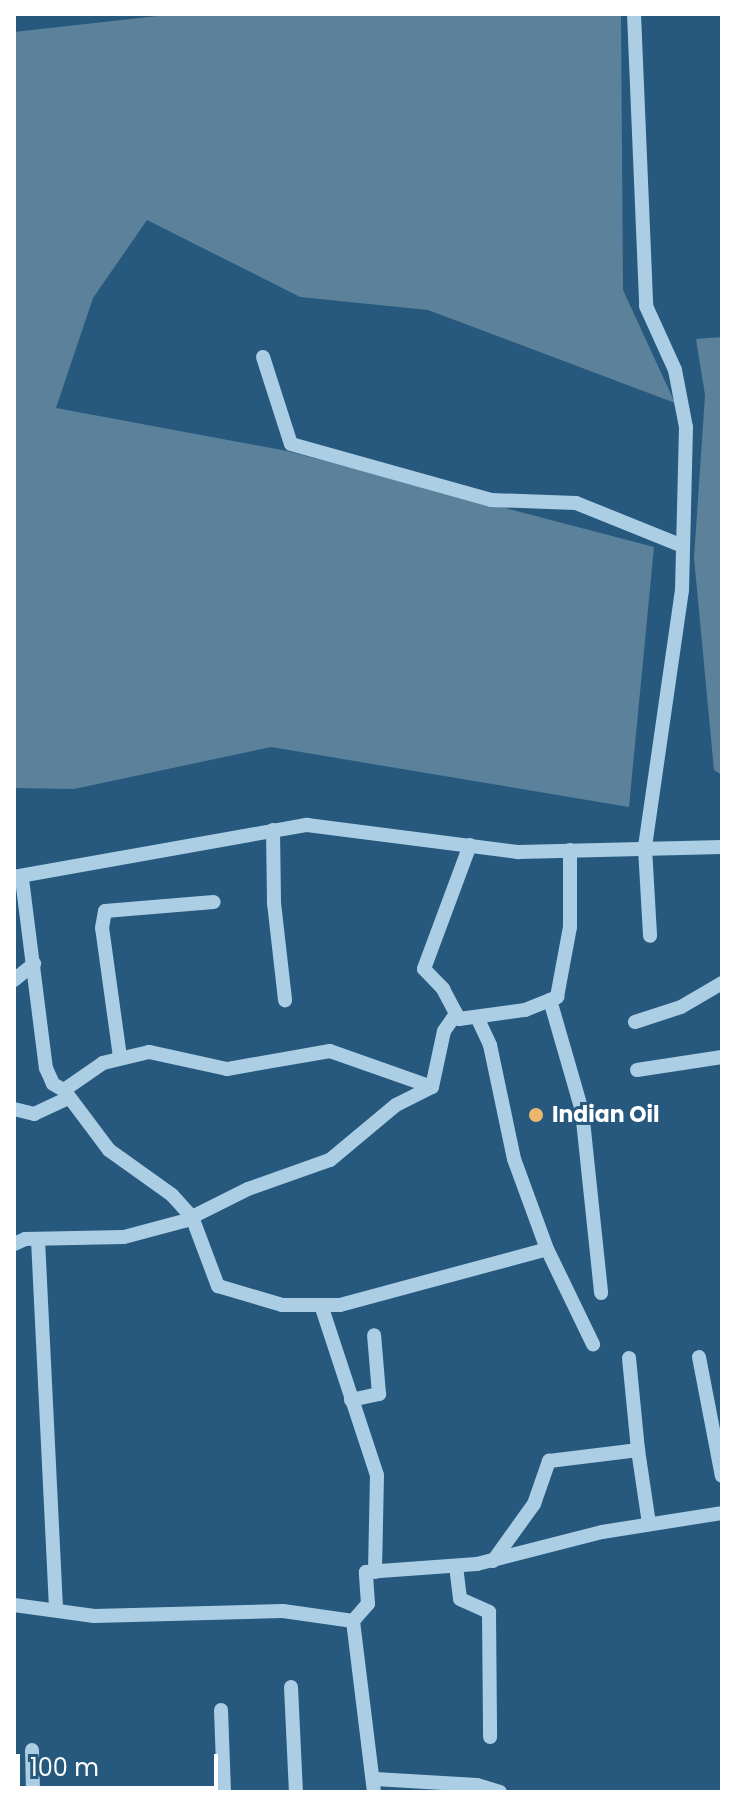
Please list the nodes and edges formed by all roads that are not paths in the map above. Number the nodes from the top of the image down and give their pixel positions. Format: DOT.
graph roads {
  1 [pos="634,14"];
  2 [pos="263,357"];
  3 [pos="683,546"];
  4 [pos="273,830"];
  5 [pos="470,845"];
  6 [pos="722,847"];
  7 [pos="645,848"];
  8 [pos="570,850"];
  9 [pos="18,878"];
  10 [pos="214,902"];
  11 [pos="650,936"];
  12 [pos="34,964"];
  13 [pos="14,980"];
  14 [pos="722,983"];
  15 [pos="285,1000"];
  16 [pos="550,1000"];
  17 [pos="456,1014"];
  18 [pos="477,1017"];
  19 [pos="635,1022"];
  20 [pos="120,1057"];
  21 [pos="722,1057"];
  22 [pos="637,1070"];
  23 [pos="432,1087"];
  24 [pos="66,1094"];
  25 [pos="14,1109"];
  26 [pos="192,1217"];
  27 [pos="38,1240"];
  28 [pos="14,1244"];
  29 [pos="547,1249"];
  30 [pos="601,1293"];
  31 [pos="321,1305"];
  32 [pos="374,1335"];
  33 [pos="593,1344"];
  34 [pos="699,1357"];
  35 [pos="629,1358"];
  36 [pos="351,1400"];
  37 [pos="638,1450"];
  38 [pos="722,1476"];
  39 [pos="722,1513"];
  40 [pos="649,1524"];
  41 [pos="493,1561"];
  42 [pos="456,1566"];
  43 [pos="375,1572"];
  44 [pos="14,1605"];
  45 [pos="56,1607"];
  46 [pos="353,1621"];
  47 [pos="291,1687"];
  48 [pos="221,1710"];
  49 [pos="490,1737"];
  50 [pos="32,1750"];
  51 [pos="374,1785"];
  52 [pos="33,1792"];
  53 [pos="224,1792"];
  54 [pos="296,1792"];
  55 [pos="500,1792"];
  1 -- 3 [label="street"];
  2 -- 3 [label="street"];
  3 -- 7 [label="street"];
  4 -- 5 [label="street"];
  4 -- 9 [label="street"];
  4 -- 15 [label="street"];
  5 -- 8 [label="street"];
  5 -- 17 [label="street"];
  6 -- 7 [label="street"];
  7 -- 8 [label="street"];
  7 -- 11 [label="street"];
  8 -- 16 [label="street"];
  9 -- 12 [label="street"];
  10 -- 20 [label="street"];
  12 -- 13 [label="street"];
  12 -- 24 [label="street"];
  14 -- 19 [label="street"];
  16 -- 18 [label="street"];
  16 -- 30 [label="street"];
  17 -- 18 [label="street"];
  17 -- 23 [label="street"];
  18 -- 29 [label="street"];
  20 -- 23 [label="street"];
  20 -- 24 [label="street"];
  21 -- 22 [label="street"];
  23 -- 26 [label="street"];
  24 -- 25 [label="street"];
  24 -- 26 [label="street"];
  26 -- 27 [label="street"];
  26 -- 31 [label="street"];
  27 -- 28 [label="street"];
  27 -- 45 [label="street"];
  29 -- 31 [label="street"];
  29 -- 33 [label="street"];
  31 -- 36 [label="street"];
  32 -- 36 [label="street"];
  34 -- 38 [label="street"];
  35 -- 37 [label="street"];
  36 -- 43 [label="street"];
  37 -- 40 [label="street"];
  37 -- 41 [label="street"];
  39 -- 40 [label="street"];
  40 -- 41 [label="street"];
  41 -- 42 [label="street"];
  42 -- 43 [label="street"];
  42 -- 49 [label="street"];
  43 -- 46 [label="street"];
  44 -- 45 [label="street"];
  45 -- 46 [label="street"];
  46 -- 51 [label="street"];
  47 -- 54 [label="street"];
  48 -- 53 [label="street"];
  50 -- 52 [label="street"];
  51 -- 55 [label="street"];
}
